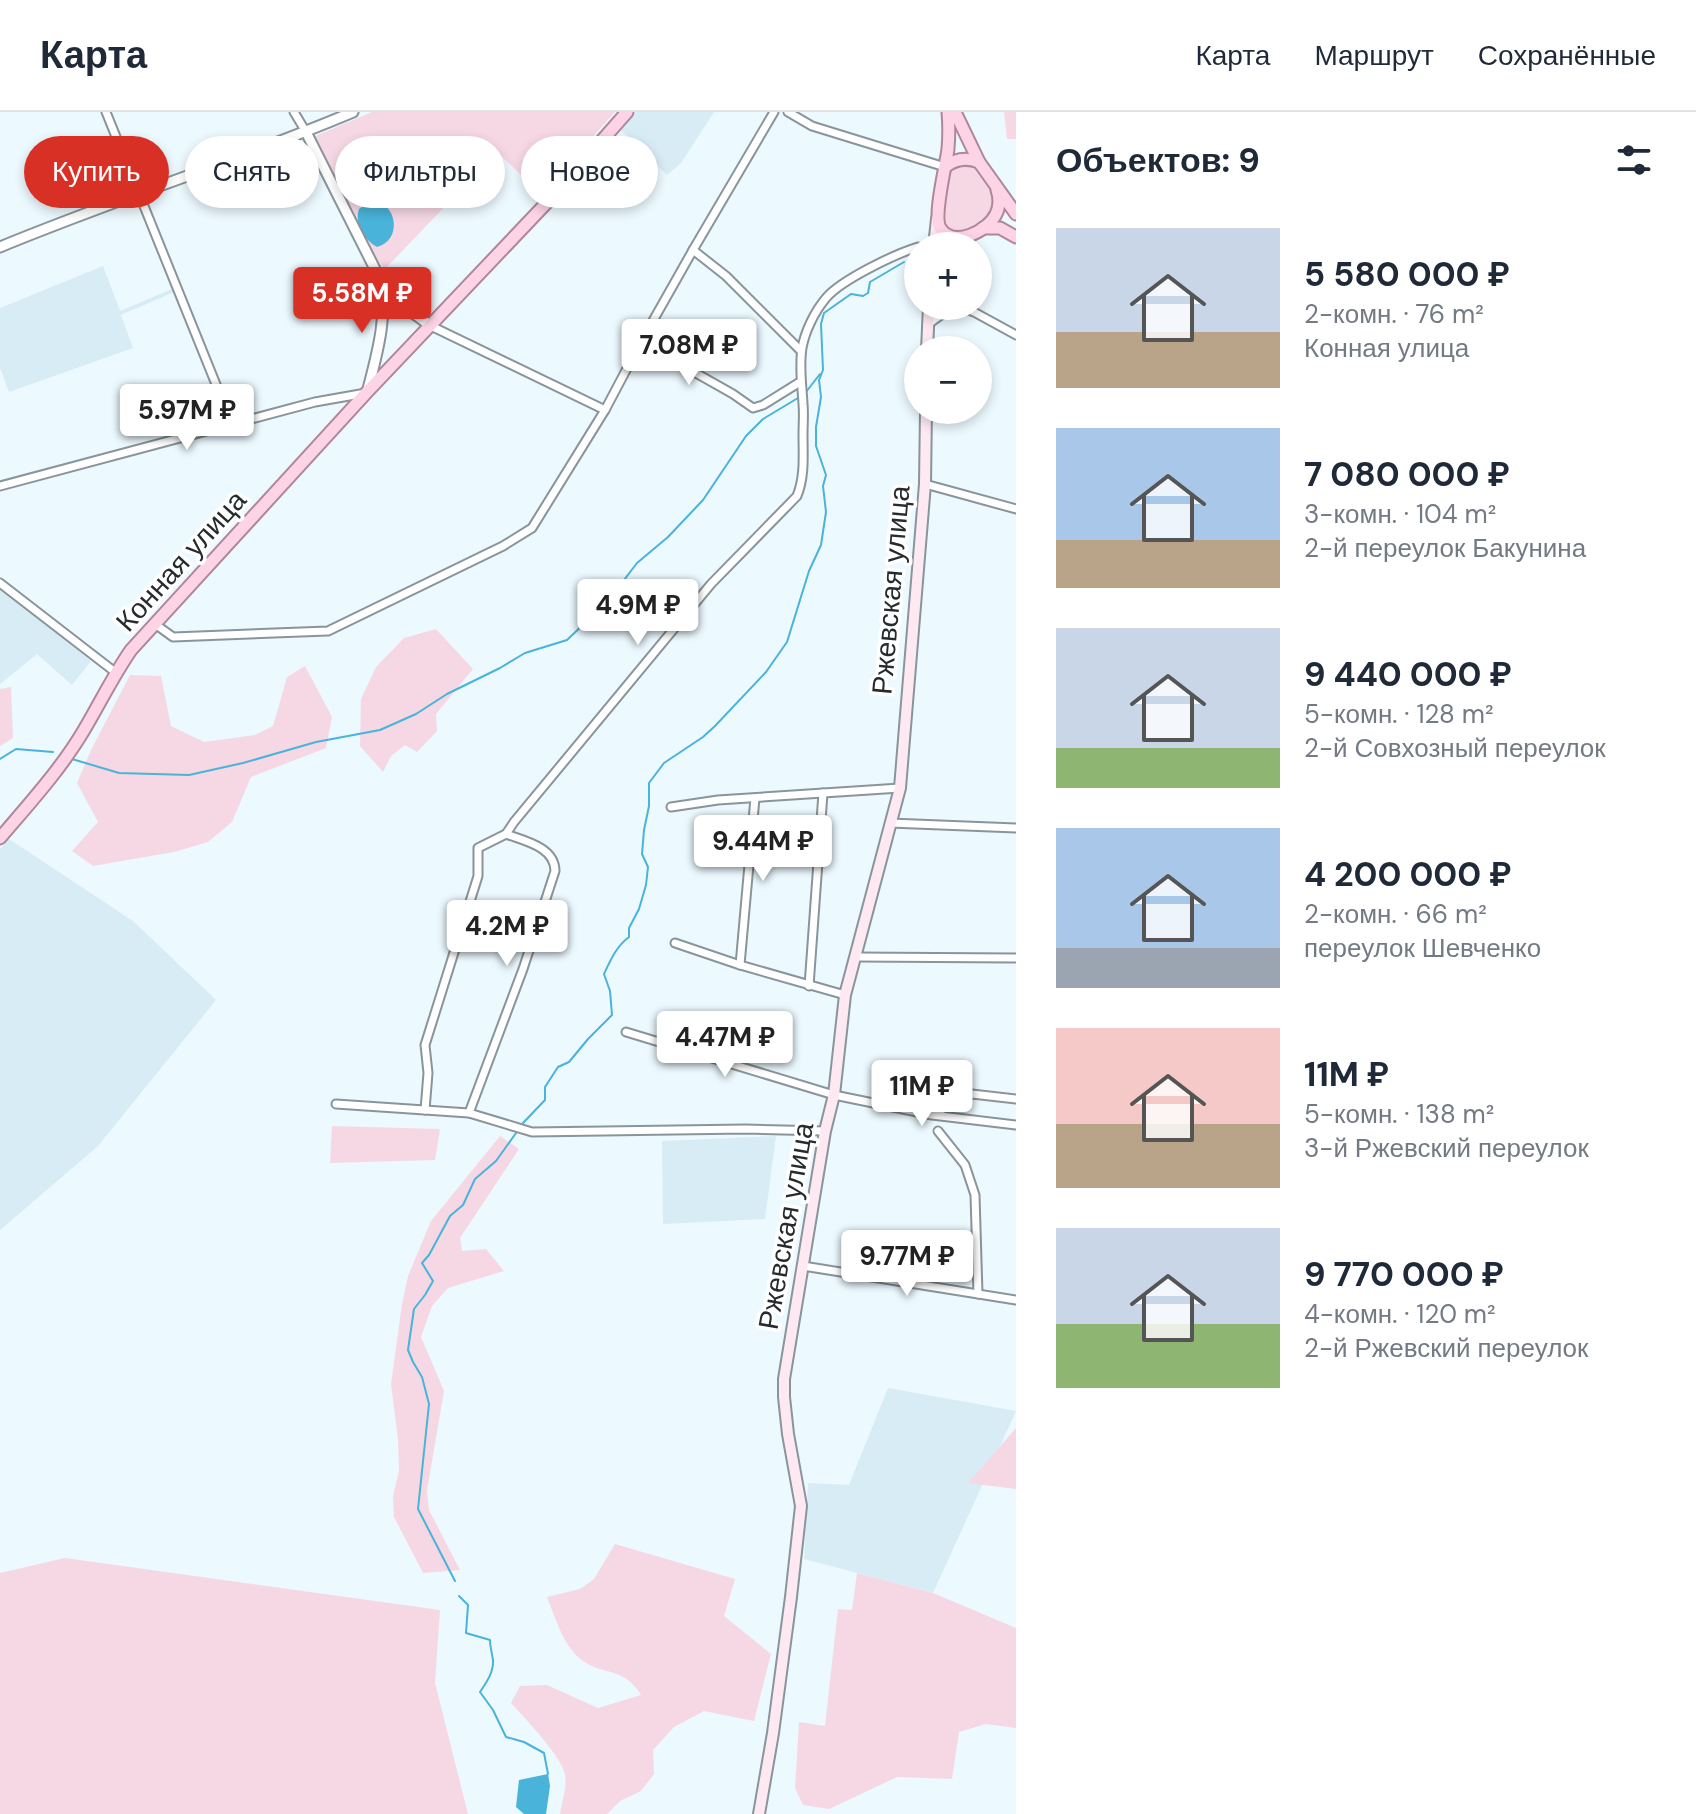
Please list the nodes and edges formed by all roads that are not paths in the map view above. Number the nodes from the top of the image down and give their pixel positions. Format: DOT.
graph roads {
  1 [pos="106,112"];
  2 [pos="294,112"];
  3 [pos="353,112"];
  4 [pos="627,112"];
  5 [pos="774,112"];
  6 [pos="788,112"];
  7 [pos="948,112"];
  8 [pos="955,112"];
  9 [pos="306,132"];
  10 [pos="116,136"];
  11 [pos="979,162"];
  12 [pos="945,167"];
  13 [pos="169,182"];
  14 [pos="997,190"];
  15 [pos="100,208"];
  16 [pos="145,208"];
  17 [pos="1016,214"];
  18 [pos="937,217"];
  19 [pos="983,228"];
  20 [pos="935,232"];
  21 [pos="944,232"];
  22 [pos="975,232"];
  23 [pos="1016,237"];
  24 [pos="0,247"];
  25 [pos="693,250"];
  26 [pos="904,253"];
  27 [pos="379,277"];
  28 [pos="406,308"];
  29 [pos="382,313"];
  30 [pos="928,320"];
  31 [pos="934,320"];
  32 [pos="989,320"];
  33 [pos="927,325"];
  34 [pos="431,326"];
  35 [pos="1016,335"];
  36 [pos="927,336"];
  37 [pos="641,342"];
  38 [pos="801,351"];
  39 [pos="374,364"];
  40 [pos="389,370"];
  41 [pos="800,382"];
  42 [pos="367,392"];
  43 [pos="605,410"];
  44 [pos="232,424"];
  45 [pos="926,424"];
  46 [pos="925,484"];
  47 [pos="0,486"];
  48 [pos="1016,509"];
  49 [pos="0,583"];
  50 [pos="155,624"];
  51 [pos="115,672"];
  52 [pos="900,788"];
  53 [pos="823,793"];
  54 [pos="755,798"];
  55 [pos="671,807"];
  56 [pos="890,823"];
  57 [pos="1016,828"];
  58 [pos="506,834"];
  59 [pos="0,838"];
  60 [pos="675,943"];
  61 [pos="855,957"];
  62 [pos="1016,958"];
  63 [pos="740,965"];
  64 [pos="809,986"];
  65 [pos="845,995"];
  66 [pos="626,1032"];
  67 [pos="834,1095"];
  68 [pos="1016,1099"];
  69 [pos="336,1104"];
  70 [pos="425,1110"];
  71 [pos="469,1113"];
  72 [pos="932,1115"];
  73 [pos="1016,1125"];
  74 [pos="825,1131"];
  75 [pos="938,1131"];
  76 [pos="803,1266"];
  77 [pos="978,1294"];
  78 [pos="1016,1300"];
  79 [pos="759,1814"];
  1 -- 10 [label="street"];
  2 -- 9 [label="street"];
  3 -- 9 [label="street"];
  4 -- 34 [label="main road"];
  5 -- 25 [label="street"];
  6 -- 12 [label="street"];
  7 -- 12 [label="main road"];
  8 -- 11 [label="main road"];
  9 -- 13 [label="street"];
  9 -- 27 [label="street, Конная улица"];
  11 -- 12 [label="main road"];
  11 -- 14 [label="main road"];
  12 -- 18 [label="main road"];
  14 -- 17 [label="main road"];
  14 -- 19 [label="main road"];
  15 -- 24 [label="street"];
  16 -- 44 [label="street"];
  18 -- 20 [label="main road"];
  18 -- 21 [label="main road"];
  19 -- 22 [label="main road"];
  19 -- 23 [label="main road"];
  25 -- 37 [label="street"];
  25 -- 38 [label="street"];
  26 -- 38 [label="street"];
  27 -- 28 [label="street, Конная улица"];
  27 -- 29 [label="street, Конная улица"];
  28 -- 29 [label="street"];
  28 -- 34 [label="street, Конная улица"];
  29 -- 39 [label="street, Конная улица"];
  30 -- 33 [label="main road"];
  31 -- 33 [label="street"];
  32 -- 35 [label="street"];
  33 -- 36 [label="main road"];
  34 -- 40 [label="main road"];
  34 -- 43 [label="street"];
  37 -- 41 [label="street"];
  37 -- 43 [label="street"];
  38 -- 41 [label="street"];
  39 -- 40 [label="street"];
  39 -- 42 [label="street, Конная улица"];
  40 -- 42 [label="main road"];
  41 -- 58 [label="street"];
  42 -- 44 [label="street"];
  42 -- 50 [label="main road, Конная улица"];
  43 -- 50 [label="street"];
  44 -- 47 [label="street"];
  45 -- 46 [label="main road, Ржевская улица"];
  46 -- 48 [label="street"];
  46 -- 52 [label="main road, Ржевская улица"];
  49 -- 51 [label="street"];
  50 -- 51 [label="main road, Конная улица"];
  51 -- 59 [label="main road, Конная улица"];
  52 -- 53 [label="street"];
  52 -- 56 [label="main road, Ржевская улица"];
  53 -- 54 [label="street"];
  53 -- 64 [label="street"];
  54 -- 55 [label="street"];
  54 -- 63 [label="street"];
  56 -- 57 [label="street"];
  56 -- 61 [label="main road, Ржевская улица"];
  58 -- 70 [label="street"];
  58 -- 71 [label="street"];
  60 -- 63 [label="street"];
  61 -- 62 [label="street"];
  61 -- 65 [label="main road, Ржевская улица"];
  63 -- 64 [label="street"];
  64 -- 65 [label="street"];
  65 -- 67 [label="main road, Ржевская улица"];
  66 -- 67 [label="street"];
  67 -- 72 [label="street"];
  67 -- 74 [label="main road, Ржевская улица"];
  68 -- 72 [label="street"];
  69 -- 70 [label="street"];
  70 -- 71 [label="street"];
  71 -- 74 [label="street"];
  72 -- 73 [label="street"];
  74 -- 76 [label="main road, Ржевская улица"];
  75 -- 77 [label="street"];
  76 -- 77 [label="street"];
  76 -- 79 [label="main road, Ржевская улица"];
  77 -- 78 [label="street"];
}
